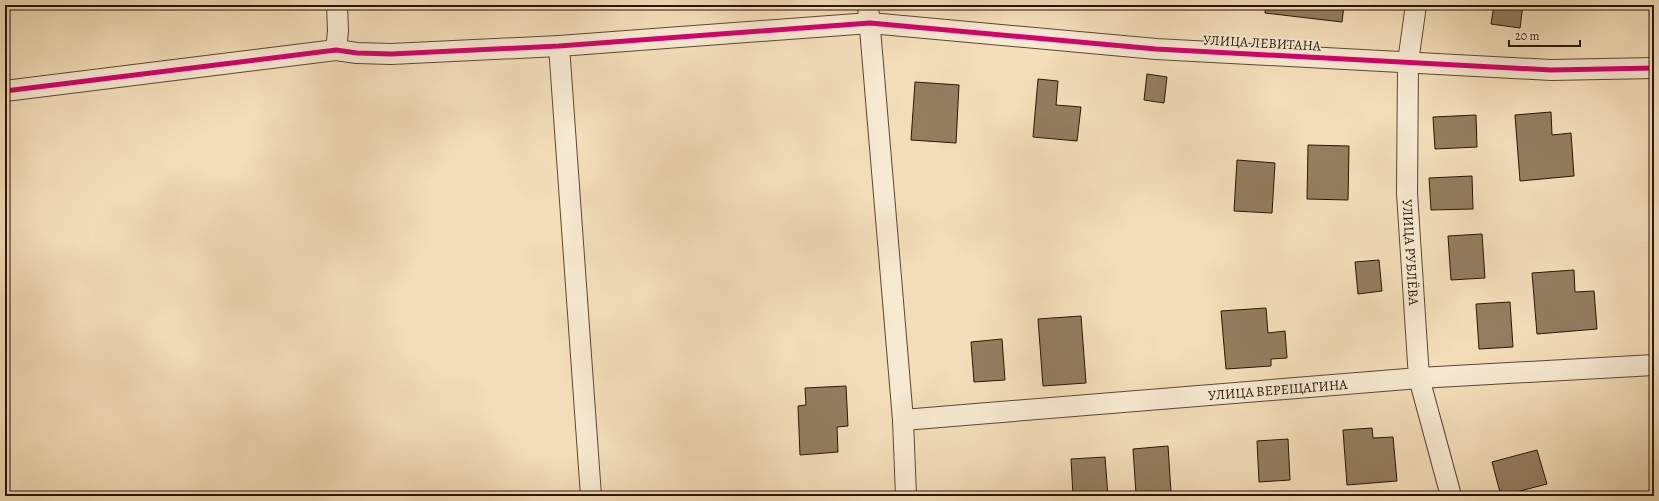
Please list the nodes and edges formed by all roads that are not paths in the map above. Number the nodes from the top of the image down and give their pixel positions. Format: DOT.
graph roads {
  1 [pos="337,5"];
  2 [pos="1416,5"];
  3 [pos="869,14"];
  4 [pos="560,46"];
  5 [pos="336,50"];
  6 [pos="1408,62"];
  7 [pos="1654,68"];
  8 [pos="5,91"];
  9 [pos="1654,365"];
  10 [pos="1419,378"];
  11 [pos="903,420"];
  12 [pos="590,496"];
  13 [pos="906,496"];
  14 [pos="1452,496"];
  1 -- 5 [label="street"];
  2 -- 6 [label="street, УЛИЦА РУБЛЁВА"];
  3 -- 4 [label="street, УЛИЦА ЛЕВИТАНА"];
  3 -- 6 [label="street, УЛИЦА ЛЕВИТАНА"];
  3 -- 11 [label="street"];
  4 -- 5 [label="street, УЛИЦА ЛЕВИТАНА"];
  4 -- 12 [label="street"];
  5 -- 8 [label="street, УЛИЦА ЛЕВИТАНА"];
  6 -- 7 [label="street, УЛИЦА ЛЕВИТАНА"];
  6 -- 10 [label="street, УЛИЦА РУБЛЁВА"];
  9 -- 10 [label="street, УЛИЦА ВЕРЕЩАГИНА"];
  10 -- 11 [label="street, УЛИЦА ВЕРЕЩАГИНА"];
  10 -- 14 [label="street, УЛИЦА РУБЛЁВА"];
  11 -- 13 [label="street"];
}
